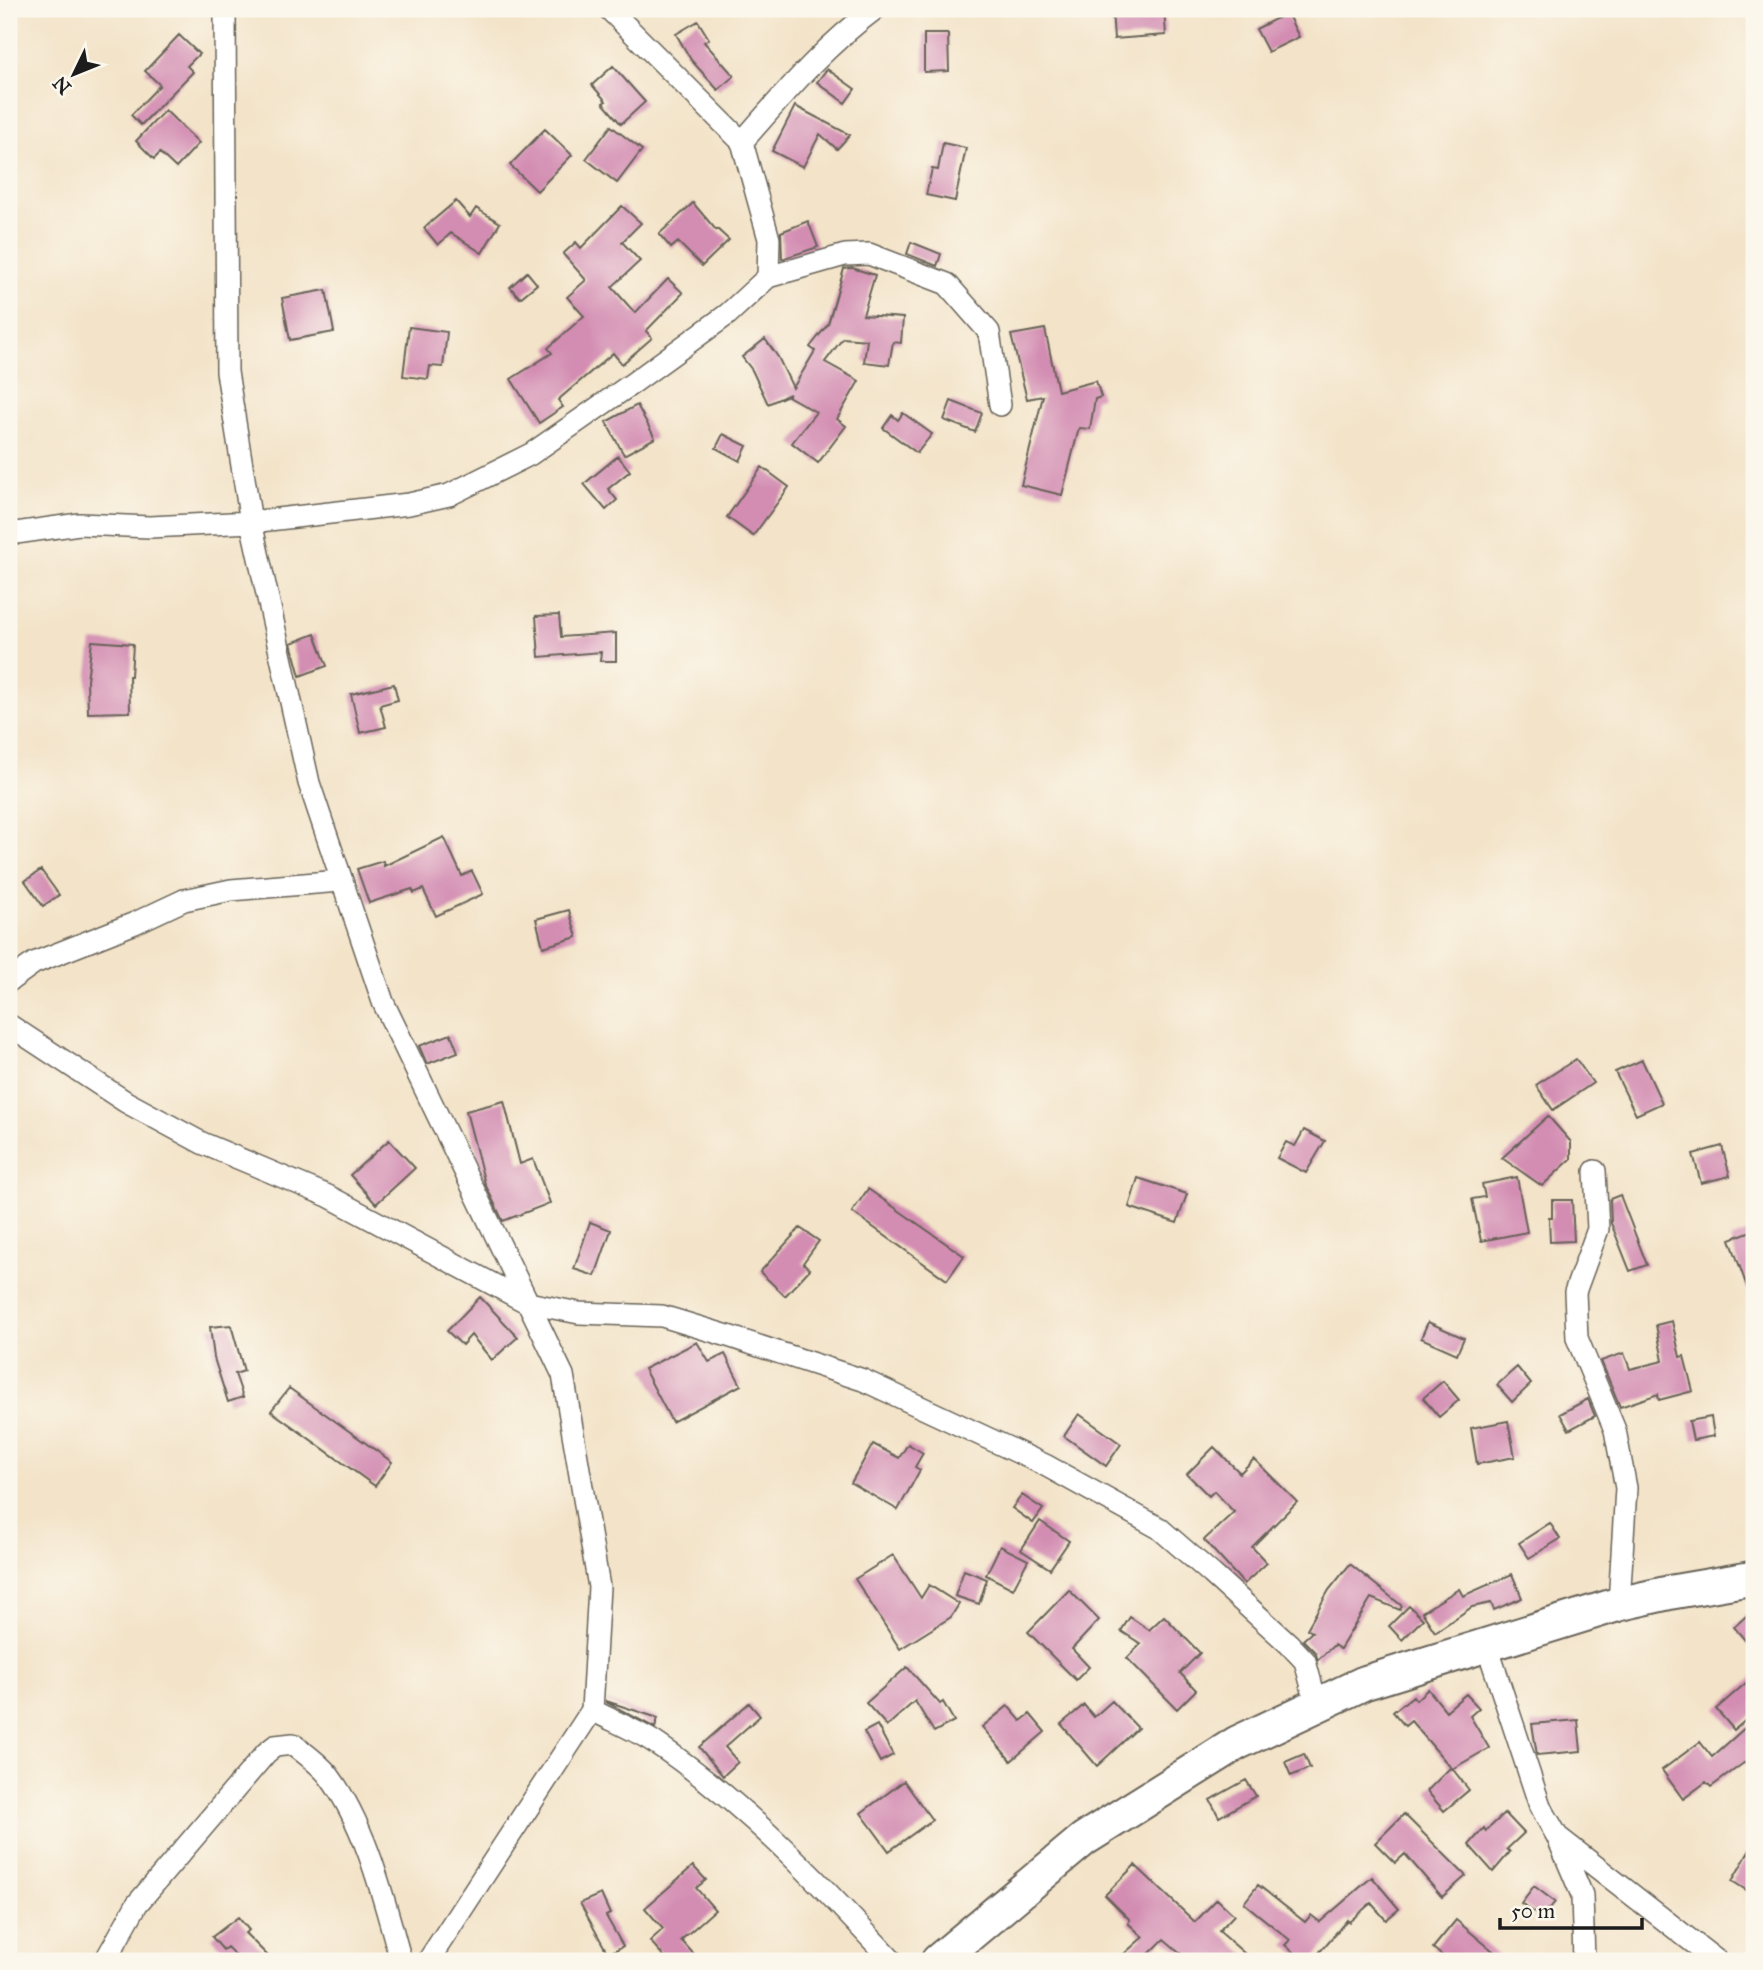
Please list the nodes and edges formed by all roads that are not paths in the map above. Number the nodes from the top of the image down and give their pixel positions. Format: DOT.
graph roads {
  1 [pos="225,9"];
  2 [pos="609,9"];
  3 [pos="875,9"];
  4 [pos="742,142"];
  5 [pos="768,277"];
  6 [pos="1000,405"];
  7 [pos="251,522"];
  8 [pos="9,534"];
  9 [pos="340,881"];
  10 [pos="9,981"];
  11 [pos="9,1025"];
  12 [pos="1595,1171"];
  13 [pos="528,1303"];
  14 [pos="1754,1578"];
  15 [pos="1619,1604"];
  16 [pos="1487,1646"];
  17 [pos="1317,1706"];
  18 [pos="592,1710"];
  19 [pos="1557,1836"];
  20 [pos="105,1961"];
  21 [pos="401,1961"];
  22 [pos="428,1961"];
  23 [pos="892,1961"];
  24 [pos="938,1961"];
  25 [pos="1584,1961"];
  26 [pos="1717,1961"];
  1 -- 7 [label="street"];
  2 -- 4 [label="street"];
  3 -- 4 [label="street"];
  4 -- 5 [label="street"];
  5 -- 6 [label="street"];
  5 -- 7 [label="street"];
  7 -- 8 [label="street"];
  7 -- 9 [label="street"];
  9 -- 10 [label="street"];
  9 -- 13 [label="street"];
  11 -- 13 [label="street"];
  12 -- 15 [label="street"];
  13 -- 17 [label="street"];
  13 -- 18 [label="street"];
  14 -- 15 [label="main road"];
  15 -- 16 [label="main road"];
  16 -- 17 [label="main road"];
  16 -- 19 [label="street"];
  17 -- 24 [label="main road"];
  18 -- 22 [label="street"];
  18 -- 23 [label="street"];
  19 -- 25 [label="street"];
  19 -- 26 [label="street"];
  20 -- 21 [label="street"];
}
